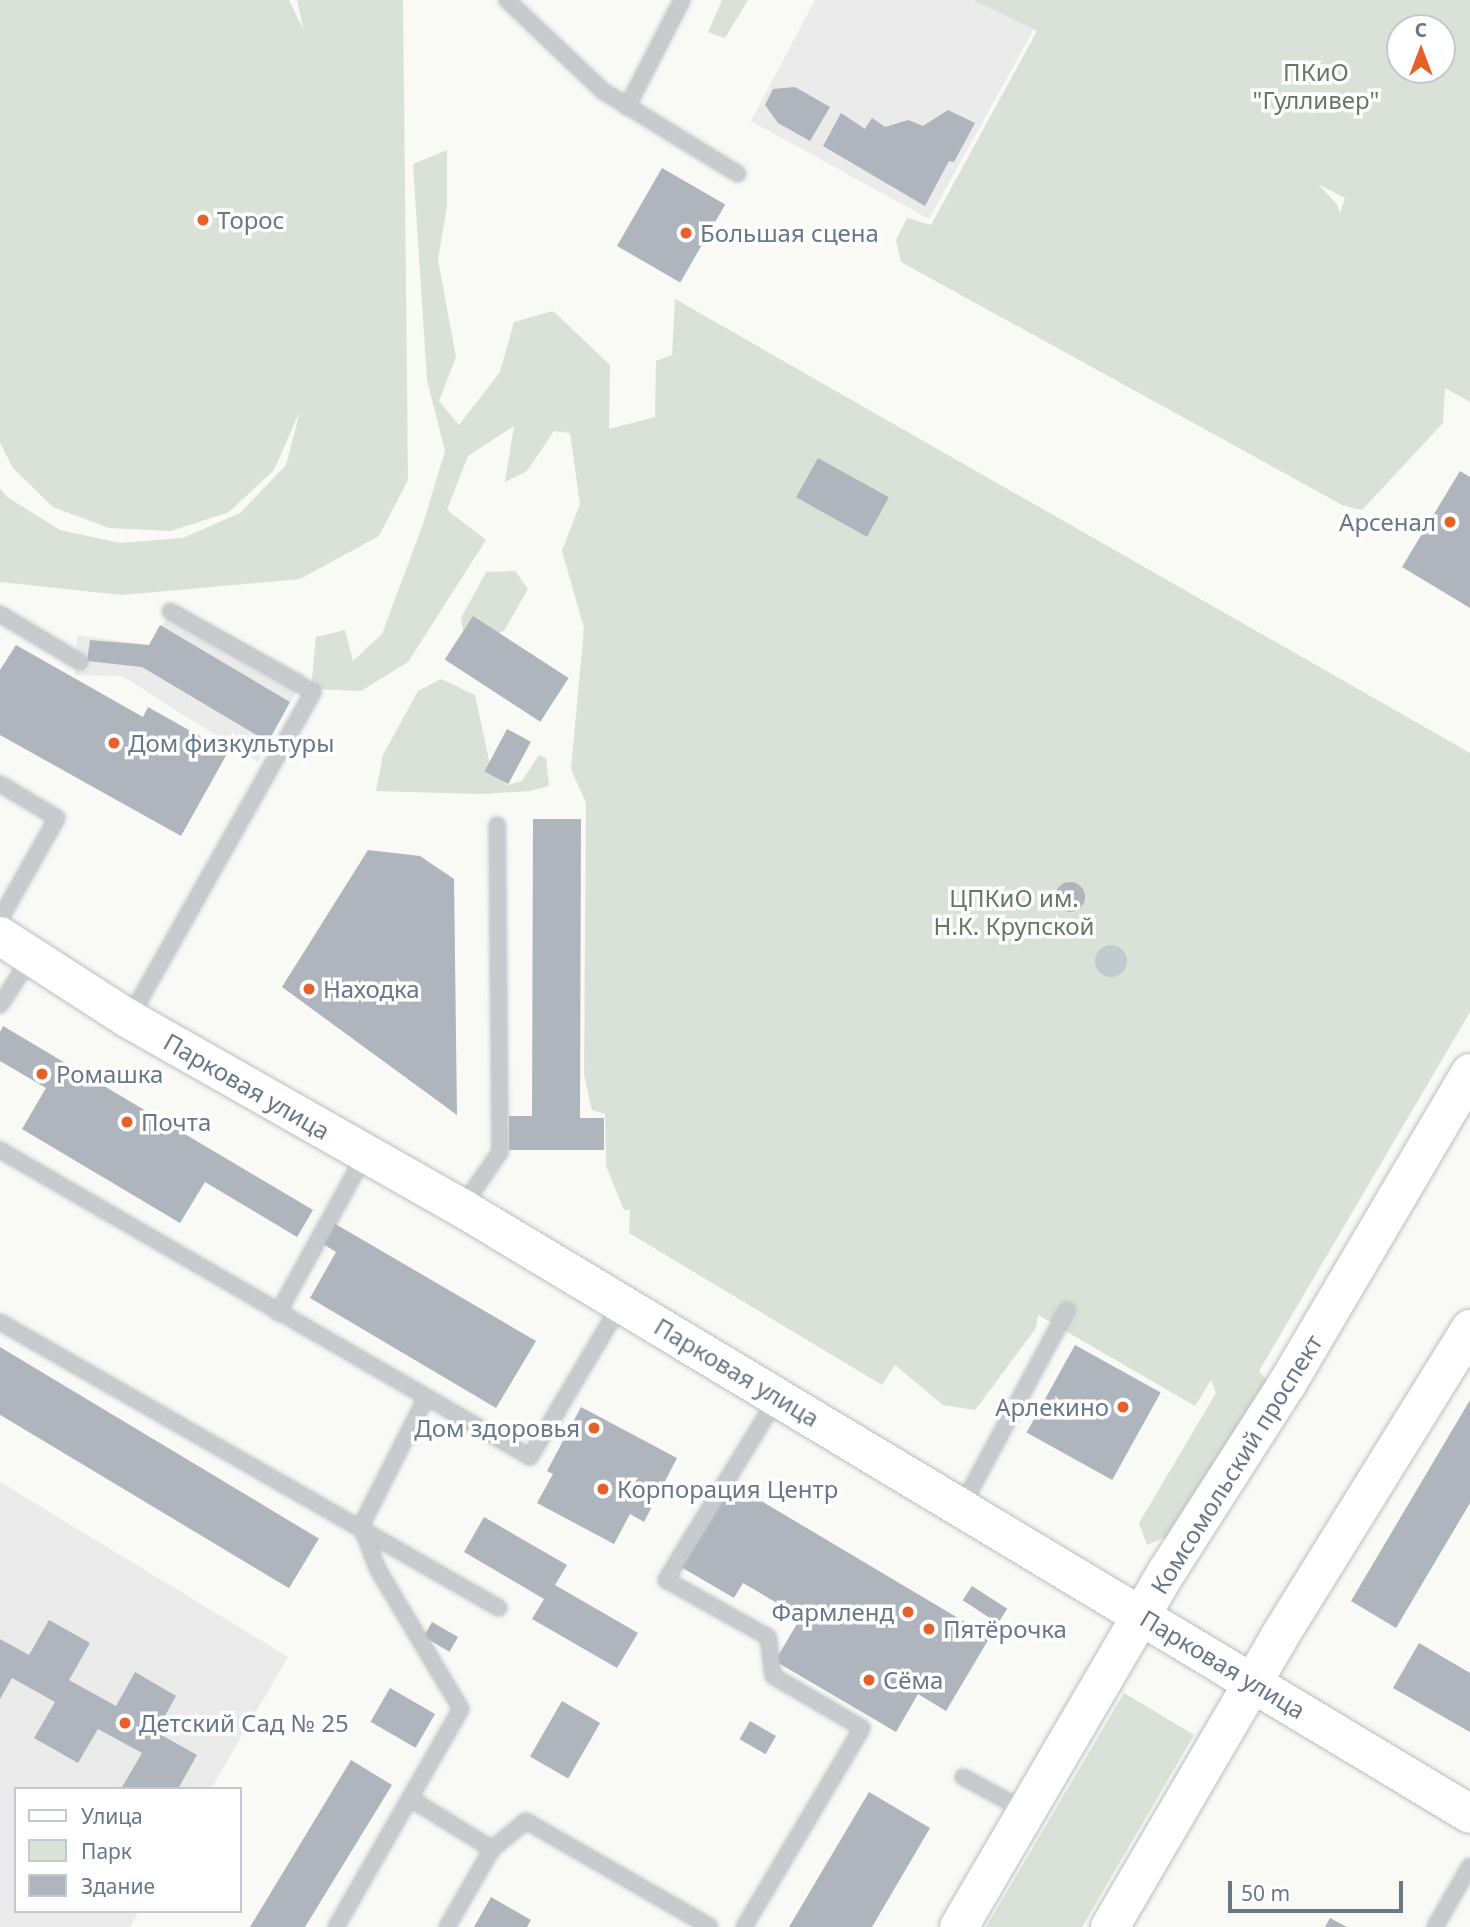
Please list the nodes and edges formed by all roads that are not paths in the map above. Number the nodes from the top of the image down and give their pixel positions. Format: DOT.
graph roads {
  1 [pos="507,0"];
  2 [pos="682,0"];
  3 [pos="627,107"];
  4 [pos="738,174"];
  5 [pos="170,611"];
  6 [pos="0,614"];
  7 [pos="80,663"];
  8 [pos="0,784"];
  9 [pos="497,825"];
  10 [pos="0,919"];
  11 [pos="0,936"];
  12 [pos="32,956"];
  13 [pos="0,1005"];
  14 [pos="129,1018"];
  15 [pos="1470,1073"];
  16 [pos="0,1150"];
  17 [pos="366,1154"];
  18 [pos="462,1208"];
  19 [pos="622,1303"];
  20 [pos="1067,1310"];
  21 [pos="278,1313"];
  22 [pos="0,1322"];
  23 [pos="1470,1329"];
  24 [pos="778,1396"];
  25 [pos="426,1398"];
  26 [pos="961,1507"];
  27 [pos="361,1526"];
  28 [pos="499,1608"];
  29 [pos="1142,1615"];
  30 [pos="1253,1682"];
  31 [pos="963,1777"];
  32 [pos="411,1799"];
  33 [pos="1027,1811"];
  34 [pos="1470,1814"];
  35 [pos="492,1849"];
  36 [pos="1470,1866"];
  37 [pos="336,1927"];
  38 [pos="447,1927"];
  39 [pos="710,1927"];
  40 [pos="744,1927"];
  41 [pos="960,1927"];
  42 [pos="1110,1927"];
  43 [pos="1436,1927"];
  1 -- 3 [label="lane"];
  2 -- 3 [label="lane"];
  3 -- 4 [label="lane"];
  5 -- 14 [label="lane"];
  6 -- 7 [label="lane"];
  8 -- 10 [label="lane"];
  9 -- 18 [label="lane"];
  11 -- 12 [label="main road, Парковая улица"];
  12 -- 13 [label="lane"];
  12 -- 14 [label="main road, Парковая улица"];
  14 -- 17 [label="main road, Парковая улица"];
  15 -- 29 [label="main road, Комсомольский проспект"];
  16 -- 21 [label="lane"];
  17 -- 18 [label="main road, Парковая улица"];
  17 -- 21 [label="lane"];
  18 -- 19 [label="main road, Парковая улица"];
  19 -- 24 [label="main road, Парковая улица"];
  19 -- 25 [label="lane"];
  20 -- 26 [label="lane"];
  21 -- 25 [label="lane"];
  22 -- 27 [label="lane"];
  23 -- 30 [label="main road"];
  24 -- 26 [label="main road, Парковая улица"];
  24 -- 40 [label="lane"];
  25 -- 27 [label="lane"];
  26 -- 29 [label="main road, Парковая улица"];
  27 -- 28 [label="lane"];
  27 -- 32 [label="lane"];
  29 -- 30 [label="main road, Парковая улица"];
  29 -- 33 [label="main road, Комсомольский проспект"];
  30 -- 34 [label="main road, Парковая улица"];
  30 -- 42 [label="main road"];
  31 -- 33 [label="lane"];
  32 -- 35 [label="lane"];
  32 -- 37 [label="lane"];
  33 -- 41 [label="main road, Комсомольский проспект"];
  35 -- 38 [label="lane"];
  35 -- 39 [label="lane"];
  36 -- 43 [label="lane"];
}
